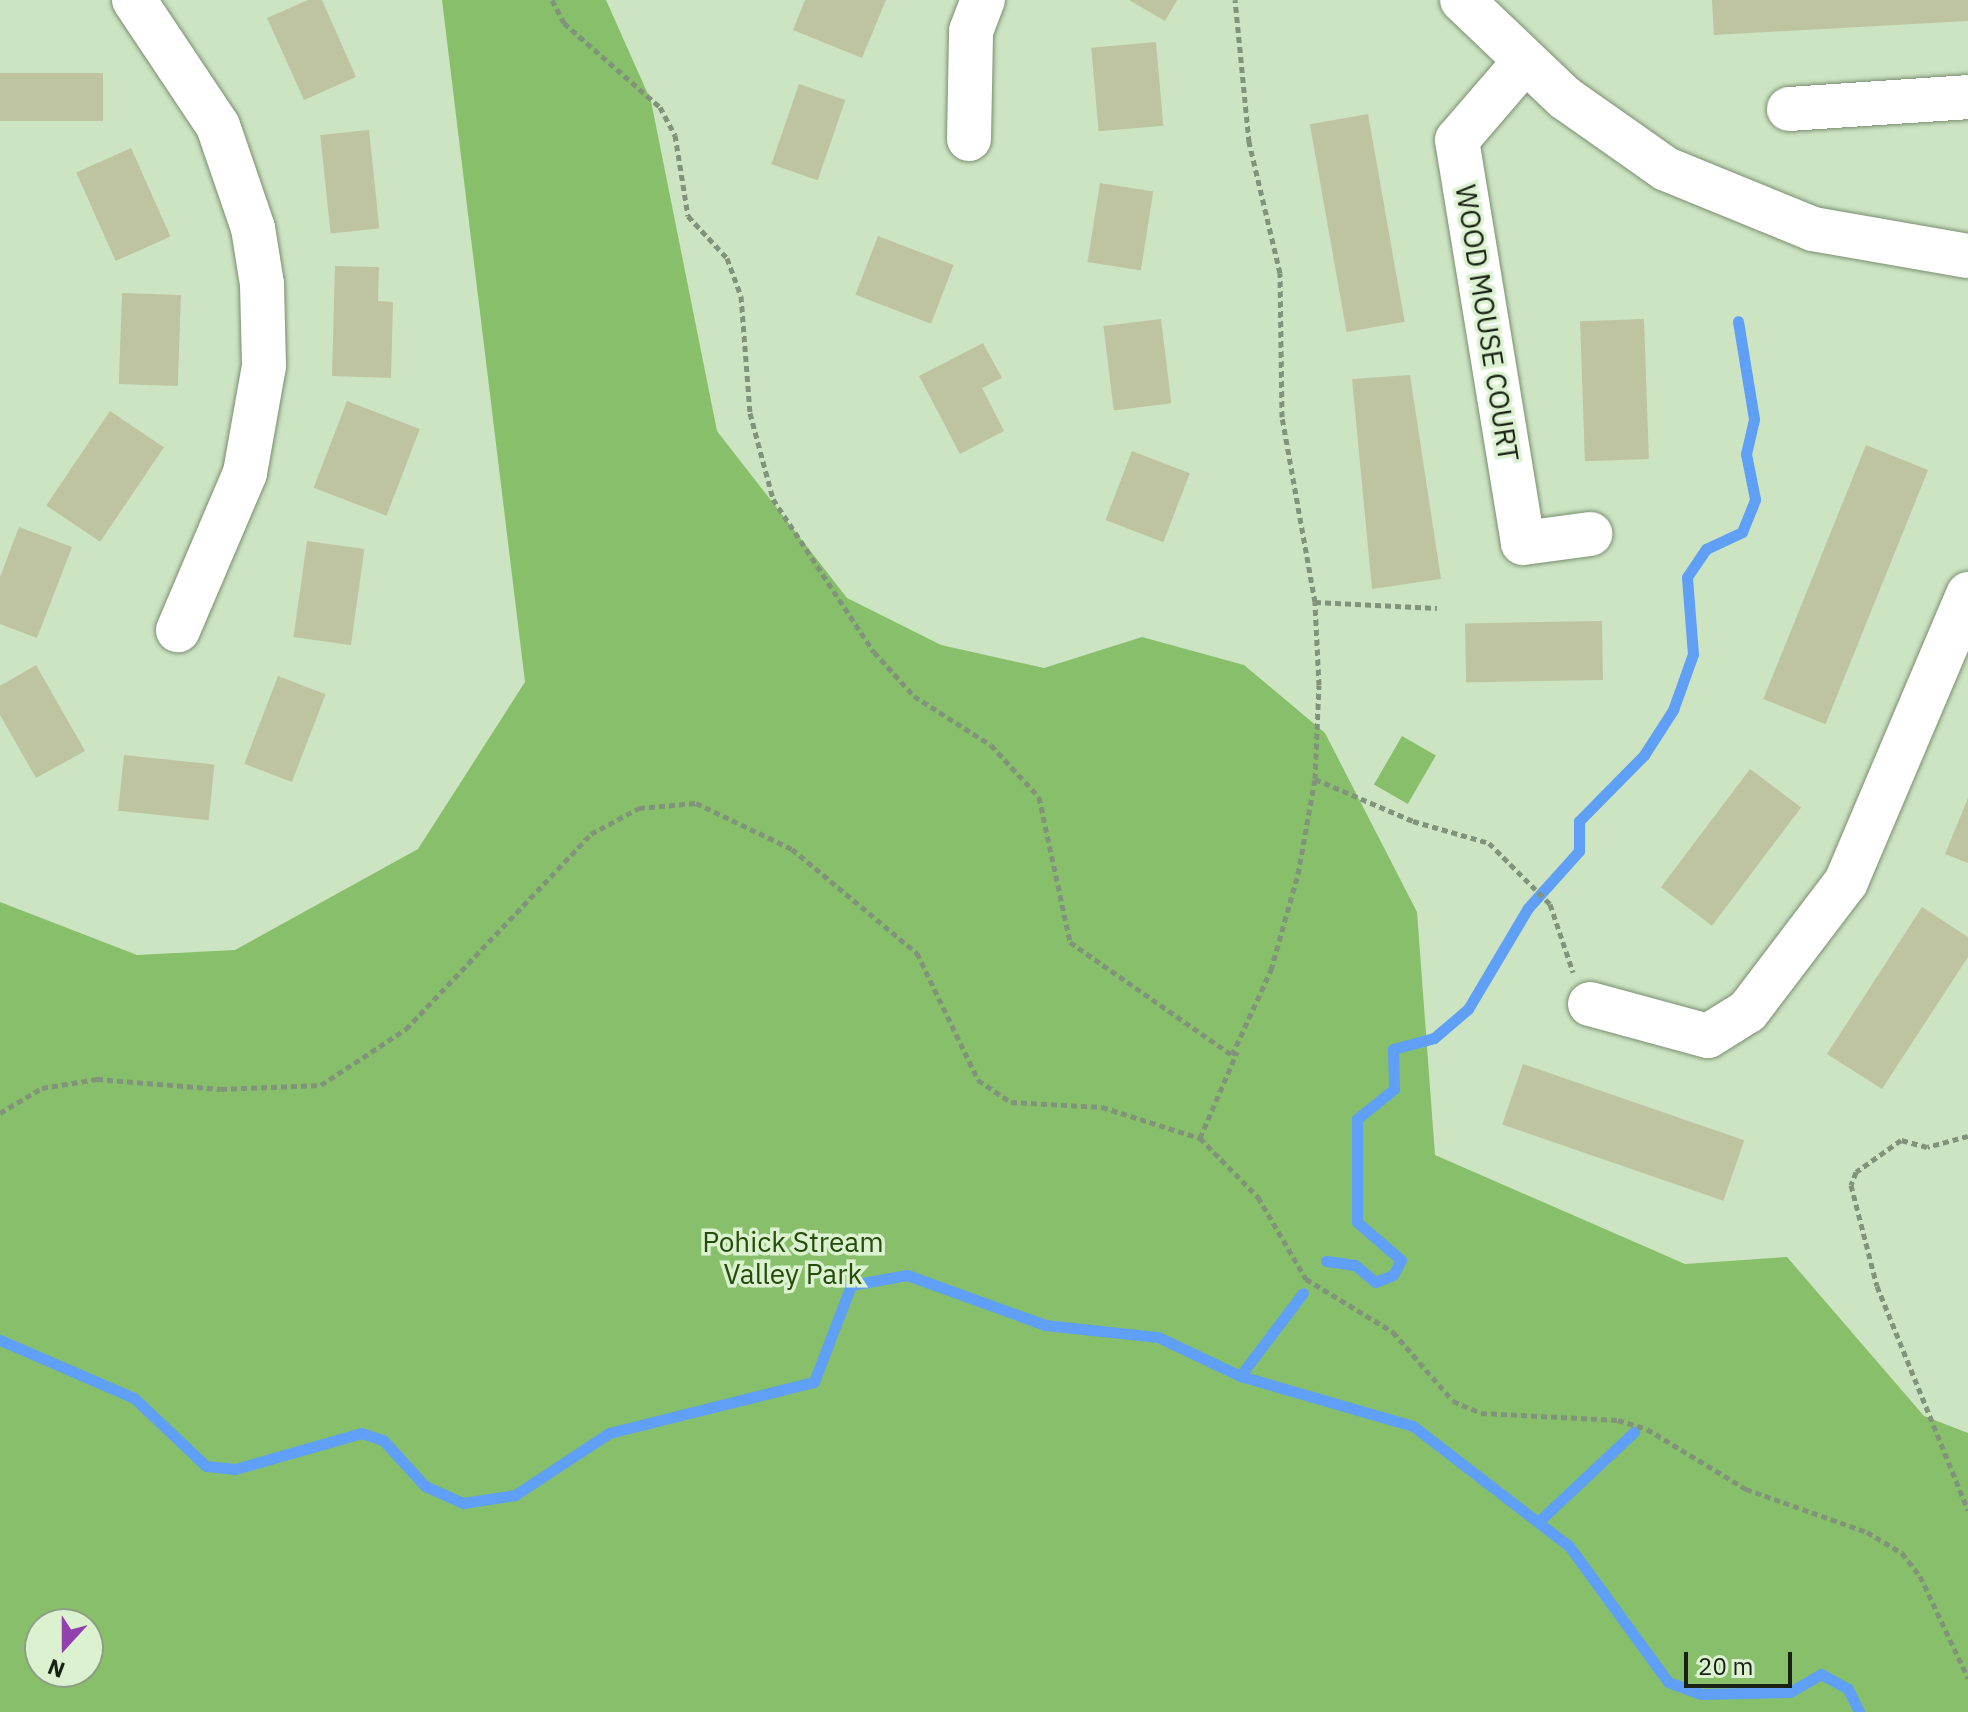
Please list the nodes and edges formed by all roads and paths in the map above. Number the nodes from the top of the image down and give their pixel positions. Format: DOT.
graph roads {
  1 [pos="134,0"];
  2 [pos="552,0"];
  3 [pos="983,0"];
  4 [pos="1235,0"];
  5 [pos="1462,0"];
  6 [pos="1525,61"];
  7 [pos="1968,97"];
  8 [pos="1789,109"];
  9 [pos="969,139"];
  10 [pos="1968,256"];
  11 [pos="1590,534"];
  12 [pos="1968,594"];
  13 [pos="1315,602"];
  14 [pos="1437,608"];
  15 [pos="178,630"];
  16 [pos="1315,779"];
  17 [pos="1582,988"];
  18 [pos="1238,1052"];
  19 [pos="0,1113"];
  20 [pos="1968,1136"];
  21 [pos="1200,1138"];
  22 [pos="1968,1510"];
  23 [pos="1968,1678"];
  1 -- 15 [label="street"];
  2 -- 18 [label="path"];
  3 -- 9 [label="street"];
  4 -- 13 [label="path"];
  5 -- 6 [label="street"];
  6 -- 10 [label="street"];
  6 -- 11 [label="street, WOOD MOUSE COURT"];
  7 -- 8 [label="street"];
  12 -- 17 [label="street"];
  13 -- 14 [label="path"];
  13 -- 16 [label="path"];
  16 -- 17 [label="path"];
  16 -- 18 [label="path"];
  18 -- 21 [label="path"];
  19 -- 21 [label="path"];
  20 -- 22 [label="path"];
  21 -- 23 [label="path"];
}
